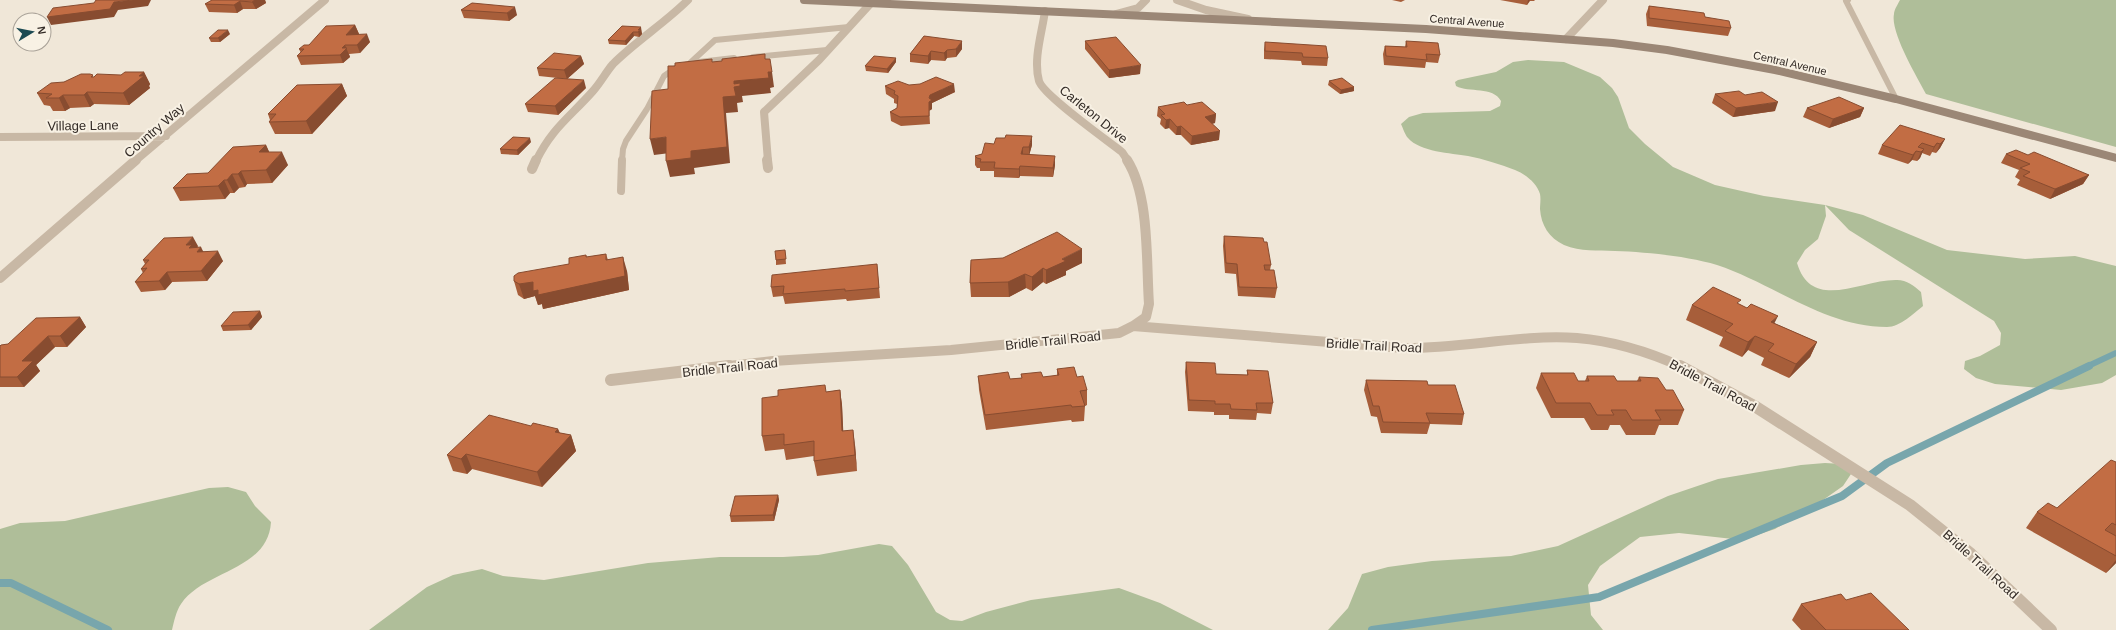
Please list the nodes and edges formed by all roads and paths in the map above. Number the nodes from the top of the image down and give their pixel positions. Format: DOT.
graph roads {
  1 [pos="325,0"];
  2 [pos="688,0"];
  3 [pos="804,0"];
  4 [pos="1146,0"];
  5 [pos="1177,0"];
  6 [pos="1603,0"];
  7 [pos="1848,0"];
  8 [pos="871,3"];
  9 [pos="1045,11"];
  10 [pos="1116,14"];
  11 [pos="1254,20"];
  12 [pos="849,27"];
  13 [pos="1566,39"];
  14 [pos="827,50"];
  15 [pos="690,63"];
  16 [pos="1896,99"];
  17 [pos="166,136"];
  18 [pos="0,137"];
  19 [pos="2116,158"];
  20 [pos="768,168"];
  21 [pos="532,169"];
  22 [pos="621,191"];
  23 [pos="0,278"];
  24 [pos="1133,326"];
  25 [pos="611,380"];
  26 [pos="2051,630"];
  1 -- 17 [label="street, Country Way"];
  2 -- 21 [label="street"];
  3 -- 8 [label="main road, Central Avenue"];
  4 -- 10 [label="street"];
  5 -- 11 [label="street"];
  6 -- 13 [label="street"];
  7 -- 16 [label="lane"];
  8 -- 9 [label="main road, Central Avenue"];
  8 -- 12 [label="street"];
  9 -- 10 [label="main road, Central Avenue"];
  9 -- 24 [label="street, Carleton Drive"];
  10 -- 11 [label="main road, Central Avenue"];
  11 -- 13 [label="main road, Central Avenue"];
  12 -- 14 [label="street"];
  12 -- 15 [label="lane"];
  13 -- 16 [label="main road, Central Avenue"];
  14 -- 15 [label="lane"];
  14 -- 20 [label="street"];
  15 -- 22 [label="lane"];
  16 -- 19 [label="main road, Central Avenue"];
  17 -- 18 [label="street, Village Lane"];
  17 -- 23 [label="street, Country Way"];
  24 -- 25 [label="street, Bridle Trail Road"];
  24 -- 26 [label="street, Bridle Trail Road"];
}
